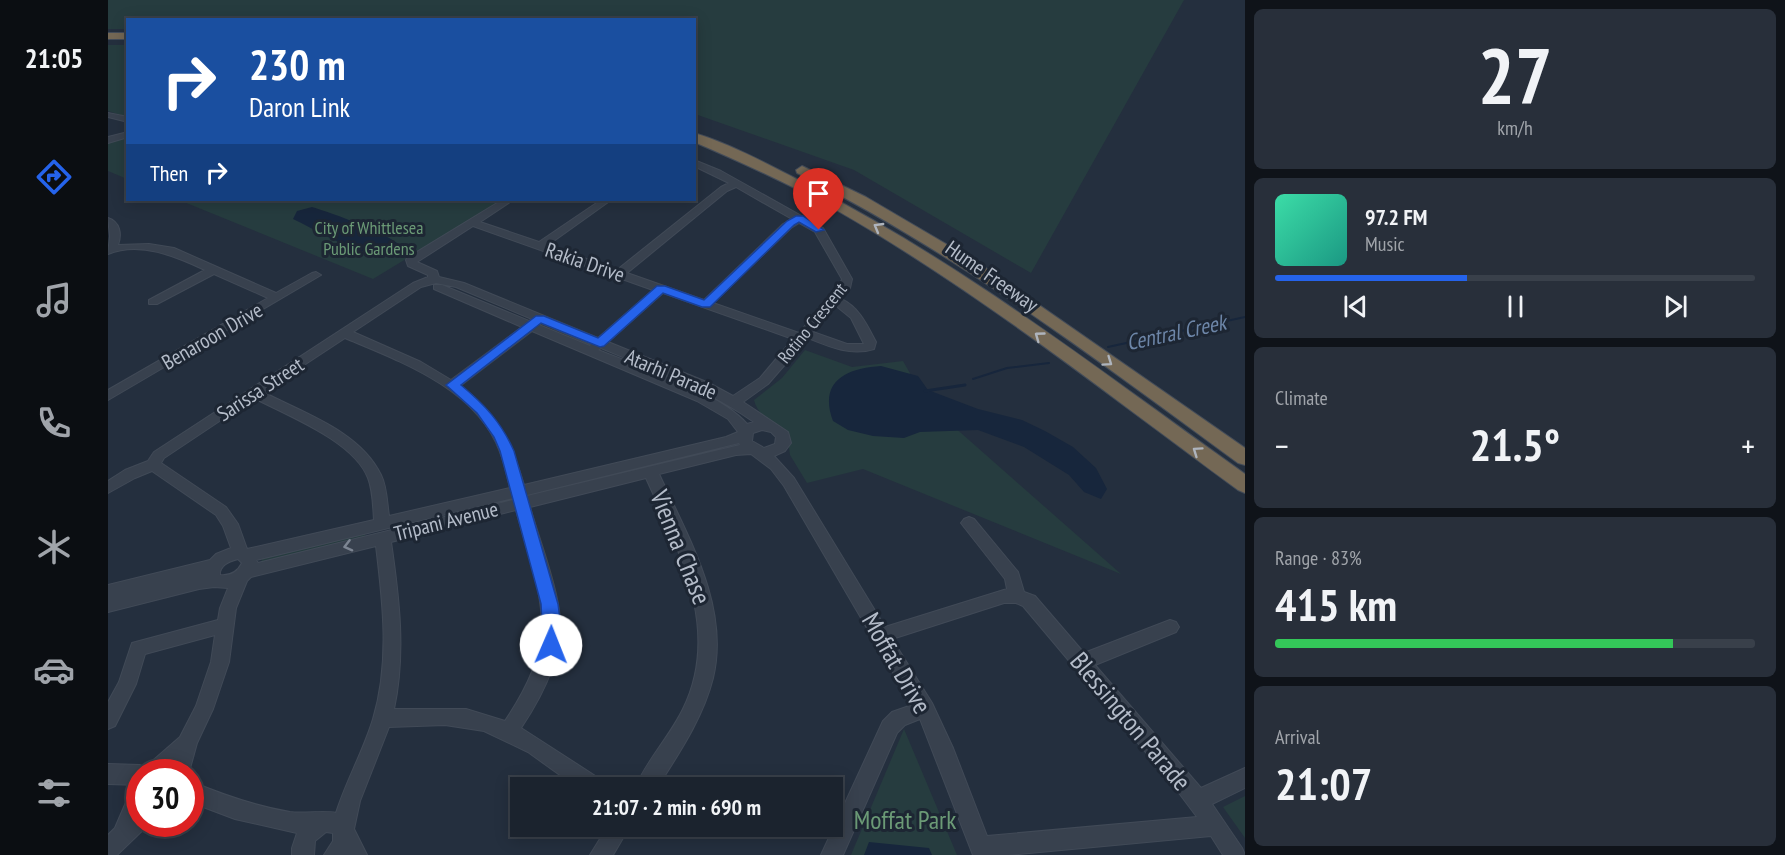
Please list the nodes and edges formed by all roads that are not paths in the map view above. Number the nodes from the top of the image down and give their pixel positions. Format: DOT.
graph roads {
  1 [pos="108,36"];
  2 [pos="126,36"];
  3 [pos="108,41"];
  4 [pos="126,41"];
  5 [pos="108,114"];
  6 [pos="126,119"];
  7 [pos="696,126"];
  8 [pos="126,135"];
  9 [pos="696,138"];
  10 [pos="108,140"];
  11 [pos="696,164"];
  12 [pos="736,183"];
  13 [pos="506,201"];
  14 [pos="606,201"];
  15 [pos="800,218"];
  16 [pos="108,221"];
  17 [pos="471,222"];
  18 [pos="540,246"];
  19 [pos="109,250"];
  20 [pos="215,269"];
  21 [pos="619,274"];
  22 [pos="316,275"];
  23 [pos="429,278"];
  24 [pos="661,289"];
  25 [pos="277,298"];
  26 [pos="833,300"];
  27 [pos="153,302"];
  28 [pos="706,304"];
  29 [pos="536,322"];
  30 [pos="345,333"];
  31 [pos="804,335"];
  32 [pos="595,347"];
  33 [pos="453,385"];
  34 [pos="254,393"];
  35 [pos="109,394"];
  36 [pos="734,402"];
  37 [pos="769,426"];
  38 [pos="746,433"];
  39 [pos="781,447"];
  40 [pos="756,451"];
  41 [pos="1245,458"];
  42 [pos="153,465"];
  43 [pos="651,471"];
  44 [pos="789,482"];
  45 [pos="1245,485"];
  46 [pos="108,488"];
  47 [pos="521,498"];
  48 [pos="969,523"];
  49 [pos="382,531"];
  50 [pos="231,568"];
  51 [pos="108,592"];
  52 [pos="1017,596"];
  53 [pos="108,605"];
  54 [pos="227,616"];
  55 [pos="1170,627"];
  56 [pos="882,635"];
  57 [pos="1082,663"];
  58 [pos="925,709"];
  59 [pos="383,717"];
  60 [pos="108,720"];
  61 [pos="509,731"];
  62 [pos="188,741"];
  63 [pos="168,759"];
  64 [pos="183,759"];
  65 [pos="579,777"];
  66 [pos="652,777"];
  67 [pos="1245,778"];
  68 [pos="352,794"];
  69 [pos="204,799"];
  70 [pos="1198,800"];
  71 [pos="126,813"];
  72 [pos="284,823"];
  73 [pos="321,823"];
  74 [pos="1216,825"];
  75 [pos="343,831"];
  76 [pos="613,837"];
  77 [pos="113,843"];
  78 [pos="983,851"];
  79 [pos="303,853"];
  80 [pos="335,855"];
  81 [pos="356,855"];
  82 [pos="601,855"];
  83 [pos="832,855"];
  84 [pos="1235,855"];
  1 -- 2 [label="highway"];
  3 -- 4 [label="highway"];
  5 -- 6 [label="street"];
  7 -- 41 [label="highway, Hume Freeway, one-way"];
  8 -- 10 [label="street"];
  45 -- 9 [label="highway, Hume Freeway, one-way"];
  11 -- 12 [label="street, Rotino Crescent"];
  12 -- 15 [label="street, Rotino Crescent"];
  12 -- 21 [label="street"];
  13 -- 17 [label="street"];
  14 -- 18 [label="street"];
  15 -- 26 [label="street, Rotino Crescent"];
  15 -- 28 [label="street"];
  16 -- 19 [label="street"];
  17 -- 18 [label="street, Rakia Drive"];
  17 -- 23 [label="street, Atarhi Parade"];
  18 -- 21 [label="street, Rakia Drive"];
  19 -- 20 [label="street"];
  20 -- 25 [label="street"];
  20 -- 27 [label="street"];
  21 -- 24 [label="street, Rakia Drive"];
  22 -- 25 [label="street, Benaroon Drive"];
  23 -- 29 [label="street, Atarhi Parade"];
  23 -- 30 [label="street, Sarissa Street"];
  24 -- 28 [label="street, Rakia Drive"];
  24 -- 32 [label="street"];
  25 -- 35 [label="street, Benaroon Drive"];
  26 -- 31 [label="street, Rotino Crescent"];
  26 -- 31 [label="street, Rakia Drive"];
  28 -- 31 [label="street, Rakia Drive"];
  29 -- 32 [label="street, Atarhi Parade"];
  29 -- 33 [label="street"];
  30 -- 33 [label="street"];
  30 -- 34 [label="street, Sarissa Street"];
  31 -- 36 [label="street, Rotino Crescent"];
  32 -- 36 [label="street, Atarhi Parade"];
  32 -- 38 [label="street, Atarhi Parade"];
  33 -- 47 [label="street"];
  34 -- 42 [label="street, Sarissa Street"];
  34 -- 49 [label="street"];
  36 -- 37 [label="street, Atarhi Parade"];
  37 -- 38 [label="street"];
  37 -- 39 [label="street"];
  38 -- 40 [label="street"];
  38 -- 47 [label="street, Tripani Avenue"];
  39 -- 40 [label="street"];
  39 -- 44 [label="street, Moffat Drive"];
  40 -- 43 [label="street, Tripani Avenue"];
  40 -- 44 [label="street, Moffat Drive"];
  42 -- 46 [label="street, Sarissa Street"];
  42 -- 50 [label="street"];
  43 -- 47 [label="street, Tripani Avenue"];
  43 -- 66 [label="street, Vienna Chase"];
  44 -- 56 [label="street, Moffat Drive"];
  47 -- 49 [label="street, Tripani Avenue"];
  47 -- 61 [label="street"];
  48 -- 52 [label="street"];
  49 -- 50 [label="street, Tripani Avenue"];
  49 -- 59 [label="street"];
  50 -- 51 [label="street, Tripani Avenue"];
  50 -- 53 [label="street, Tripani Avenue"];
  50 -- 54 [label="street"];
  52 -- 56 [label="street"];
  52 -- 57 [label="street, Blessington Parade"];
  54 -- 60 [label="street"];
  54 -- 62 [label="street"];
  55 -- 57 [label="street"];
  56 -- 58 [label="street, Moffat Drive"];
  57 -- 70 [label="street, Blessington Parade"];
  58 -- 78 [label="street, Moffat Drive"];
  58 -- 83 [label="street"];
  59 -- 61 [label="street"];
  59 -- 68 [label="street"];
  61 -- 65 [label="street"];
  62 -- 63 [label="street"];
  62 -- 64 [label="street"];
  67 -- 70 [label="street"];
  68 -- 73 [label="street"];
  68 -- 75 [label="street"];
  69 -- 72 [label="street"];
  70 -- 74 [label="street, Blessington Parade"];
  71 -- 77 [label="street"];
  72 -- 73 [label="street"];
  72 -- 79 [label="street"];
  73 -- 75 [label="street"];
  73 -- 79 [label="street"];
  74 -- 78 [label="street"];
  74 -- 84 [label="street, Blessington Parade"];
  75 -- 80 [label="street"];
  75 -- 81 [label="street"];
  76 -- 82 [label="street"];
}
